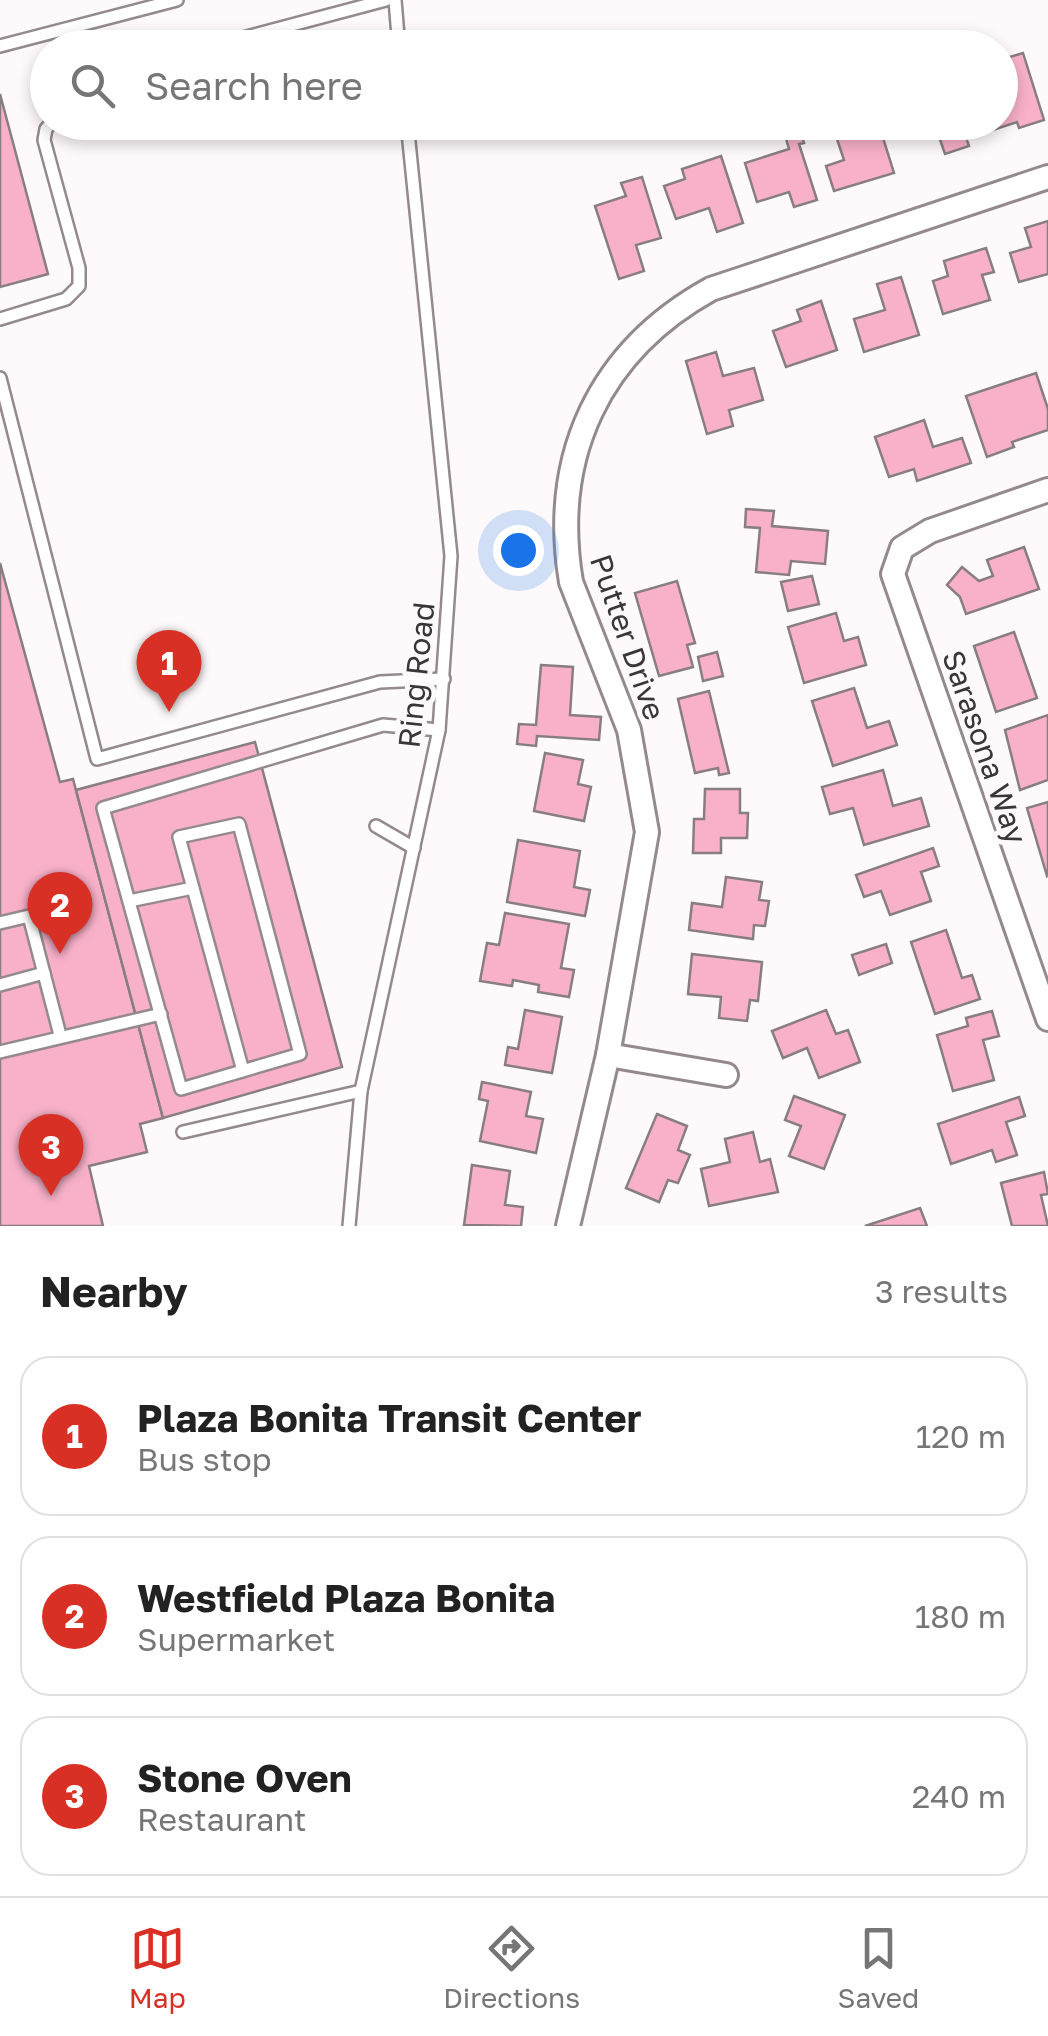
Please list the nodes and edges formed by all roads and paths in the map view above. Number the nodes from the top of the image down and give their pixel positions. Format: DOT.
graph roads {
  1 [pos="177,0"];
  2 [pos="386,0"];
  3 [pos="395,0"];
  4 [pos="62,30"];
  5 [pos="274,30"];
  6 [pos="398,30"];
  7 [pos="30,38"];
  8 [pos="0,46"];
  9 [pos="44,140"];
  10 [pos="409,140"];
  11 [pos="1048,177"];
  12 [pos="0,318"];
  13 [pos="0,378"];
  14 [pos="1048,490"];
  15 [pos="444,679"];
  16 [pos="439,730"];
  17 [pos="376,826"];
  18 [pos="414,848"];
  19 [pos="193,888"];
  20 [pos="130,901"];
  21 [pos="0,923"];
  22 [pos="44,973"];
  23 [pos="0,986"];
  24 [pos="162,1014"];
  25 [pos="1048,1019"];
  26 [pos="60,1035"];
  27 [pos="0,1052"];
  28 [pos="608,1055"];
  29 [pos="243,1071"];
  30 [pos="726,1075"];
  31 [pos="361,1092"];
  32 [pos="183,1132"];
  33 [pos="349,1226"];
  34 [pos="568,1226"];
  1 -- 4 [label="lane"];
  2 -- 5 [label="lane"];
  3 -- 6 [label="lane"];
  7 -- 8 [label="lane"];
  9 -- 12 [label="lane"];
  10 -- 15 [label="lane, Ring Road"];
  11 -- 28 [label="street, Putter Drive"];
  13 -- 15 [label="lane"];
  14 -- 25 [label="street, Sarasona Way"];
  15 -- 16 [label="lane, Ring Road"];
  16 -- 18 [label="lane, Ring Road"];
  16 -- 20 [label="lane"];
  17 -- 18 [label="lane"];
  18 -- 31 [label="lane, Ring Road"];
  19 -- 20 [label="lane"];
  19 -- 29 [label="lane"];
  19 -- 29 [label="lane"];
  20 -- 24 [label="lane"];
  21 -- 22 [label="lane"];
  22 -- 23 [label="lane"];
  22 -- 26 [label="lane"];
  24 -- 26 [label="lane"];
  24 -- 29 [label="lane"];
  26 -- 27 [label="lane"];
  28 -- 30 [label="street"];
  28 -- 34 [label="street, Putter Drive"];
  31 -- 32 [label="lane"];
  31 -- 33 [label="lane, Ring Road"];
}
